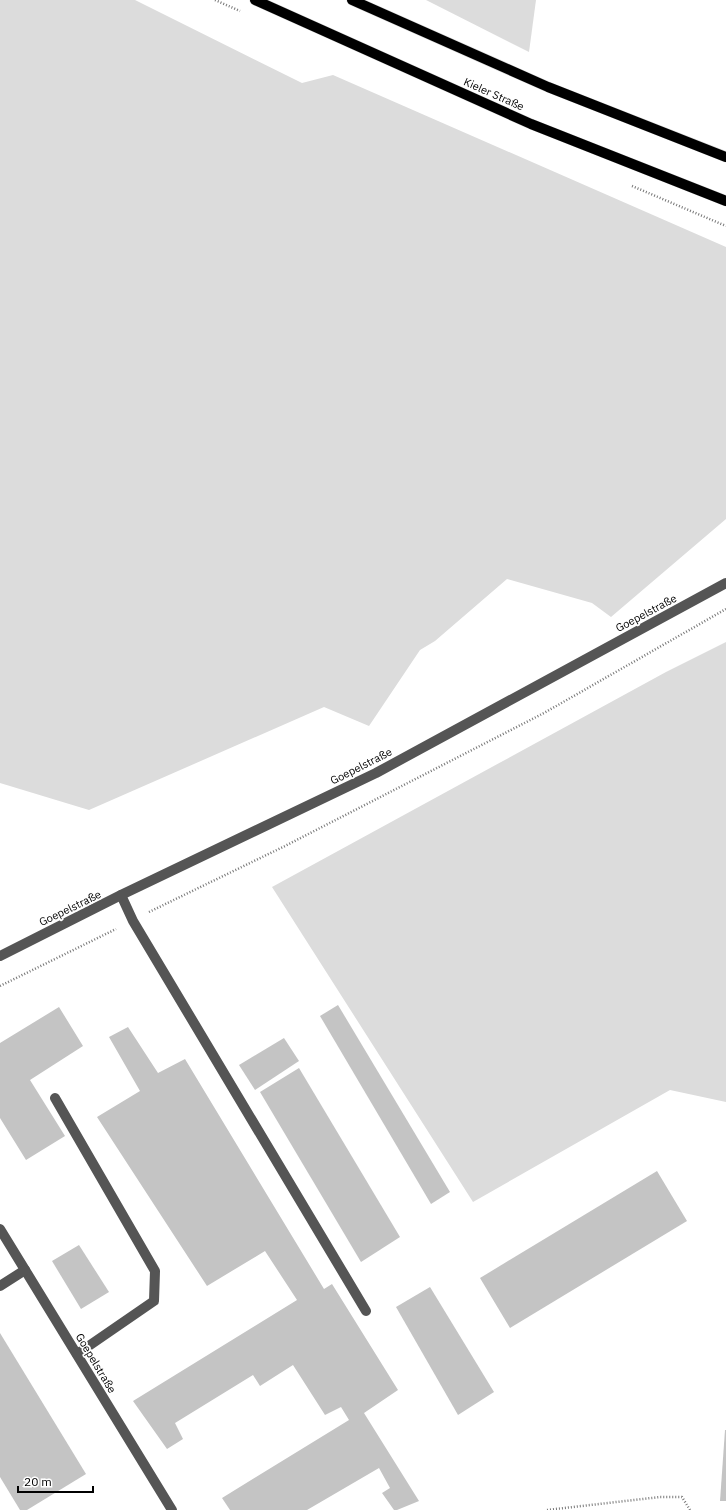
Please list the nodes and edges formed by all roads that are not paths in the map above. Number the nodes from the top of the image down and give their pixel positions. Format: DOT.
graph roads {
  1 [pos="255,0"];
  2 [pos="352,0"];
  3 [pos="726,157"];
  4 [pos="726,202"];
  5 [pos="726,584"];
  6 [pos="121,896"];
  7 [pos="0,956"];
  8 [pos="55,1098"];
  9 [pos="0,1229"];
  10 [pos="25,1270"];
  11 [pos="0,1286"];
  12 [pos="366,1311"];
  13 [pos="77,1354"];
  14 [pos="172,1510"];
  1 -- 4 [label="main road, Kieler Straße"];
  2 -- 3 [label="main road"];
  5 -- 6 [label="street, Goepelstraße"];
  6 -- 7 [label="street, Goepelstraße"];
  6 -- 12 [label="street"];
  8 -- 13 [label="street"];
  9 -- 10 [label="street, Goepelstraße"];
  10 -- 11 [label="street"];
  10 -- 13 [label="street, Goepelstraße"];
  13 -- 14 [label="street, Goepelstraße"];
}
